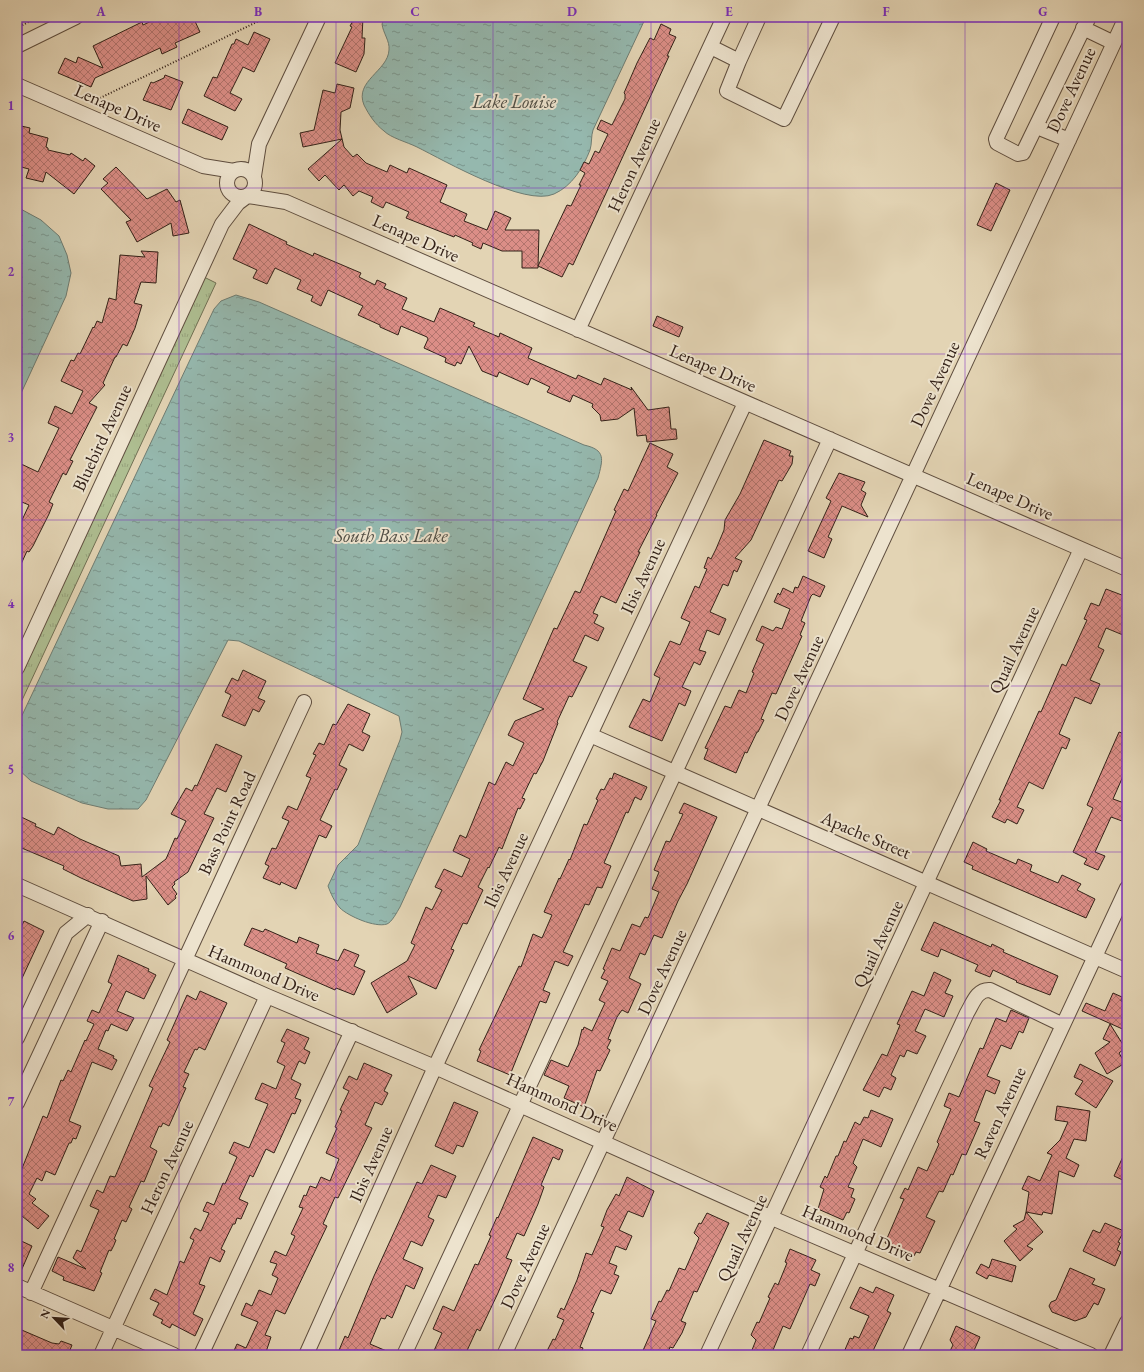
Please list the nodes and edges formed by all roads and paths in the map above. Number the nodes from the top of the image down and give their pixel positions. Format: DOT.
graph roads {
  1 [pos="38,17"];
  2 [pos="76,17"];
  3 [pos="267,17"];
  4 [pos="319,17"];
  5 [pos="724,17"];
  6 [pos="759,17"];
  7 [pos="833,17"];
  8 [pos="1053,17"];
  9 [pos="1126,17"];
  10 [pos="1086,23"];
  11 [pos="17,28"];
  12 [pos="1114,43"];
  13 [pos="17,46"];
  14 [pos="710,47"];
  15 [pos="739,61"];
  16 [pos="17,85"];
  17 [pos="87,115"];
  18 [pos="1037,126"];
  19 [pos="1069,140"];
  20 [pos="260,144"];
  21 [pos="204,167"];
  22 [pos="236,170"];
  23 [pos="254,176"];
  24 [pos="228,188"];
  25 [pos="247,196"];
  26 [pos="283,202"];
  27 [pos="222,224"];
  28 [pos="578,330"];
  29 [pos="745,403"];
  30 [pos="830,439"];
  31 [pos="914,475"];
  32 [pos="1082,549"];
  33 [pos="1127,569"];
  34 [pos="17,668"];
  35 [pos="304,702"];
  36 [pos="590,735"];
  37 [pos="674,772"];
  38 [pos="759,810"];
  39 [pos="928,882"];
  40 [pos="17,885"];
  41 [pos="1127,888"];
  42 [pos="88,916"];
  43 [pos="102,921"];
  44 [pos="1095,956"];
  45 [pos="185,960"];
  46 [pos="1127,971"];
  47 [pos="267,996"];
  48 [pos="1063,1025"];
  49 [pos="352,1031"];
  50 [pos="17,1038"];
  51 [pos="435,1067"];
  52 [pos="21,1085"];
  53 [pos="17,1103"];
  54 [pos="520,1104"];
  55 [pos="603,1141"];
  56 [pos="772,1218"];
  57 [pos="855,1253"];
  58 [pos="17,1286"];
  59 [pos="939,1288"];
  60 [pos="31,1293"];
  61 [pos="1127,1322"];
  62 [pos="113,1329"];
  63 [pos="101,1355"];
  64 [pos="174,1355"];
  65 [pos="201,1355"];
  66 [pos="306,1355"];
  67 [pos="404,1355"];
  68 [pos="504,1355"];
  69 [pos="707,1355"];
  70 [pos="808,1355"];
  71 [pos="909,1355"];
  72 [pos="1091,1355"];
  73 [pos="1111,1355"];
  1 -- 11 [label="path"];
  2 -- 13 [label="street"];
  3 -- 17 [label="path"];
  4 -- 20 [label="street"];
  5 -- 14 [label="street, Heron Avenue"];
  6 -- 15 [label="street"];
  7 -- 15 [label="street"];
  8 -- 18 [label="street"];
  9 -- 12 [label="street, Dove Avenue"];
  10 -- 12 [label="street"];
  10 -- 18 [label="street"];
  12 -- 19 [label="street, Dove Avenue"];
  14 -- 15 [label="street"];
  14 -- 28 [label="street, Heron Avenue"];
  16 -- 17 [label="street, Lenape Drive"];
  17 -- 21 [label="street, Lenape Drive"];
  18 -- 19 [label="street"];
  19 -- 31 [label="street, Dove Avenue"];
  20 -- 22 [label="street"];
  20 -- 23 [label="street"];
  21 -- 22 [label="street, Lenape Drive"];
  21 -- 24 [label="street, Lenape Drive"];
  22 -- 23 [label="street"];
  22 -- 24 [label="street"];
  23 -- 25 [label="street"];
  23 -- 26 [label="street, Lenape Drive"];
  24 -- 25 [label="street"];
  24 -- 27 [label="street, Bluebird Avenue"];
  25 -- 26 [label="street, Lenape Drive"];
  25 -- 27 [label="street, Bluebird Avenue"];
  26 -- 28 [label="street, Lenape Drive"];
  27 -- 34 [label="street, Bluebird Avenue"];
  28 -- 29 [label="street, Lenape Drive"];
  29 -- 30 [label="street, Lenape Drive"];
  29 -- 36 [label="street, Ibis Avenue"];
  30 -- 31 [label="street, Lenape Drive"];
  30 -- 37 [label="street"];
  31 -- 32 [label="street, Lenape Drive"];
  31 -- 38 [label="street, Dove Avenue"];
  32 -- 33 [label="street, Lenape Drive"];
  32 -- 39 [label="street, Quail Avenue"];
  35 -- 45 [label="street, Bass Point Road"];
  36 -- 37 [label="street, Apache Street"];
  36 -- 51 [label="street, Ibis Avenue"];
  37 -- 38 [label="street, Apache Street"];
  37 -- 54 [label="street"];
  38 -- 39 [label="street, Apache Street"];
  38 -- 55 [label="street, Dove Avenue"];
  39 -- 44 [label="street, Apache Street"];
  39 -- 56 [label="street, Quail Avenue"];
  40 -- 42 [label="street, Hammond Drive"];
  41 -- 44 [label="street, Raven Avenue"];
  42 -- 43 [label="street, Hammond Drive"];
  42 -- 50 [label="street"];
  43 -- 45 [label="street, Hammond Drive"];
  43 -- 52 [label="street"];
  44 -- 46 [label="street, Apache Street"];
  44 -- 48 [label="street, Raven Avenue"];
  45 -- 47 [label="street, Hammond Drive"];
  45 -- 60 [label="street, Bass Point Road"];
  47 -- 49 [label="street, Hammond Drive"];
  47 -- 62 [label="street, Heron Avenue"];
  48 -- 57 [label="street"];
  48 -- 59 [label="street, Raven Avenue"];
  49 -- 51 [label="street, Hammond Drive"];
  49 -- 65 [label="street"];
  51 -- 54 [label="street, Hammond Drive"];
  51 -- 66 [label="street, Ibis Avenue"];
  52 -- 53 [label="street"];
  54 -- 55 [label="street, Hammond Drive"];
  54 -- 67 [label="street"];
  55 -- 56 [label="street, Hammond Drive"];
  55 -- 68 [label="street, Dove Avenue"];
  56 -- 57 [label="street, Hammond Drive"];
  56 -- 69 [label="street, Quail Avenue"];
  57 -- 59 [label="street, Hammond Drive"];
  57 -- 70 [label="street"];
  58 -- 60 [label="street"];
  59 -- 71 [label="street, Raven Avenue"];
  59 -- 72 [label="street, Hammond Drive"];
  60 -- 62 [label="street"];
  61 -- 73 [label="street"];
  62 -- 63 [label="street, Heron Avenue"];
  62 -- 64 [label="street"];
}
